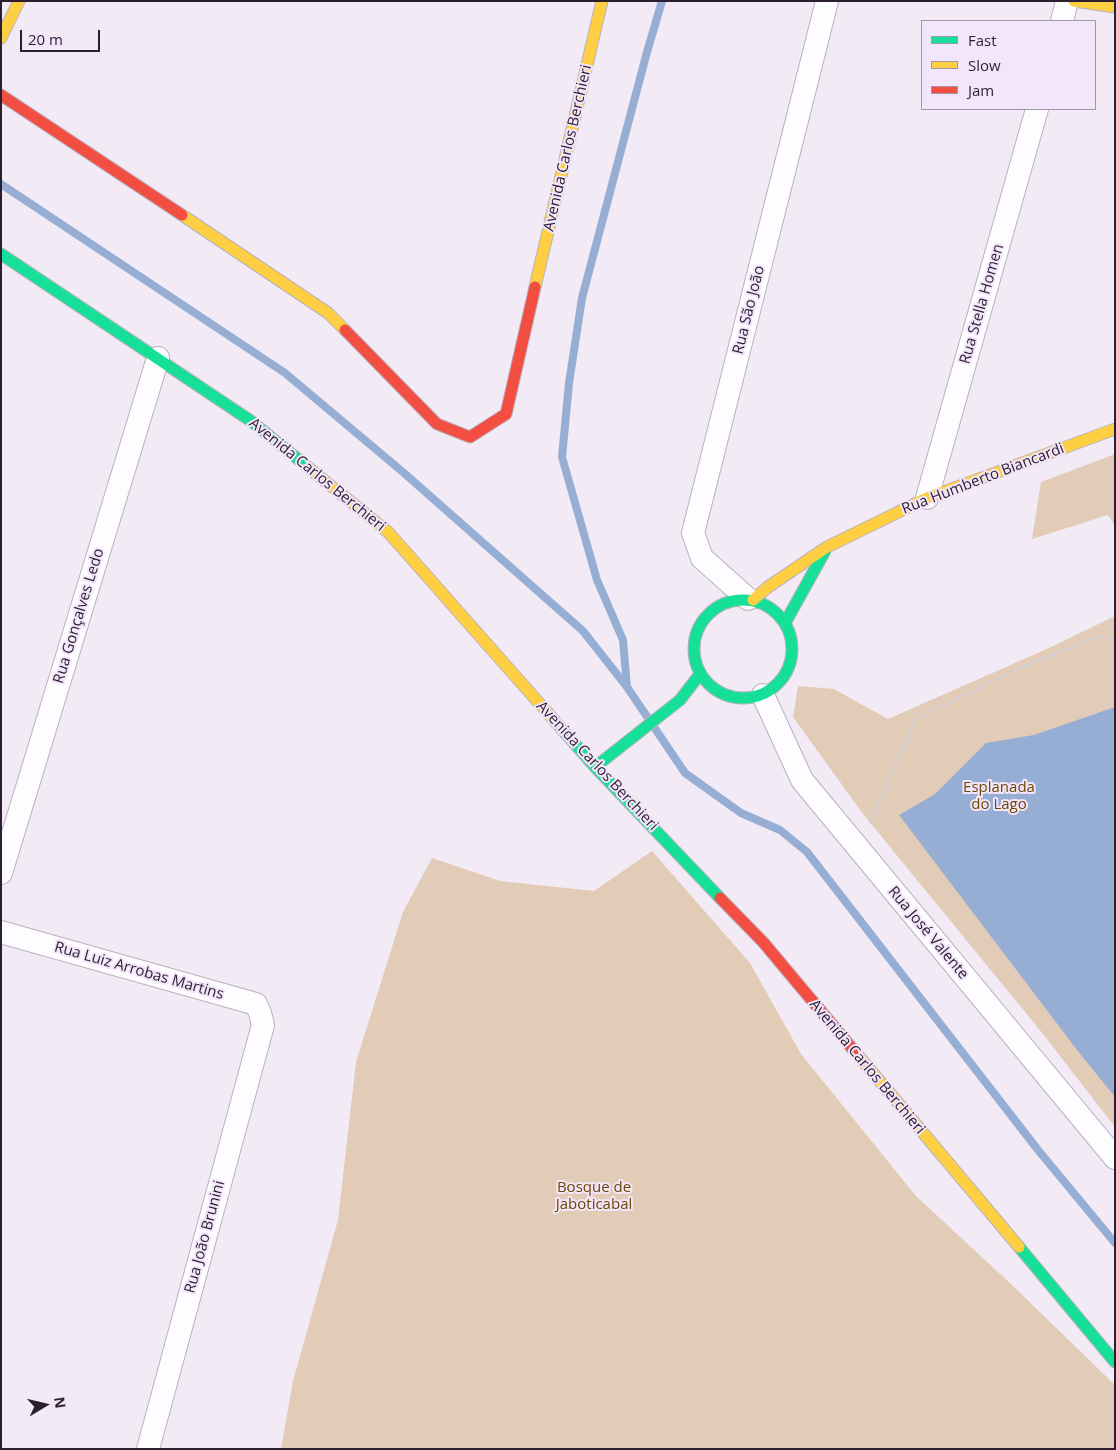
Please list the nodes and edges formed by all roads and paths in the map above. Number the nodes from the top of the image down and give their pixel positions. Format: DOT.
graph roads {
  1 [pos="19,1"];
  2 [pos="602,1"];
  3 [pos="827,1"];
  4 [pos="1067,1"];
  5 [pos="1074,1"];
  6 [pos="1115,7"];
  7 [pos="1062,20"];
  8 [pos="1,38"];
  9 [pos="1,95"];
  10 [pos="1037,110"];
  11 [pos="1,254"];
  12 [pos="158,358"];
  13 [pos="1115,429"];
  14 [pos="927,498"];
  15 [pos="827,548"];
  16 [pos="751,600"];
  17 [pos="785,623"];
  18 [pos="1115,639"];
  19 [pos="700,674"];
  20 [pos="712,688"];
  21 [pos="763,695"];
  22 [pos="680,700"];
  23 [pos="595,767"];
  24 [pos="858,848"];
  25 [pos="1,873"];
  26 [pos="1,932"];
  27 [pos="263,1025"];
  28 [pos="1115,1158"];
  29 [pos="1115,1362"];
  30 [pos="148,1449"];
  1 -- 8 [label="main road"];
  2 -- 9 [label="main road, Avenida Carlos Berchieri"];
  3 -- 16 [label="street, Rua São João"];
  4 -- 7 [label="street"];
  5 -- 6 [label="main road"];
  10 -- 14 [label="street, Rua Stella Homen"];
  11 -- 12 [label="main road, Avenida Carlos Berchieri"];
  12 -- 23 [label="main road, Avenida Carlos Berchieri"];
  12 -- 25 [label="street, Rua Gonçalves Ledo"];
  13 -- 14 [label="main road, Rua Humberto Biancardi"];
  14 -- 15 [label="main road, Rua Humberto Biancardi"];
  15 -- 16 [label="main road, Rua Humberto Biancardi"];
  15 -- 17 [label="main road"];
  16 -- 17 [label="main road"];
  16 -- 19 [label="main road"];
  17 -- 21 [label="main road"];
  18 -- 24 [label="path"];
  19 -- 20 [label="main road"];
  19 -- 22 [label="main road"];
  20 -- 21 [label="main road"];
  20 -- 22 [label="main road"];
  21 -- 24 [label="street, Rua José Valente"];
  22 -- 23 [label="main road"];
  23 -- 29 [label="main road, Avenida Carlos Berchieri"];
  24 -- 28 [label="street, Rua José Valente"];
  26 -- 27 [label="street, Rua Luiz Arrobas Martins"];
  27 -- 30 [label="street, Rua João Brunini"];
}
